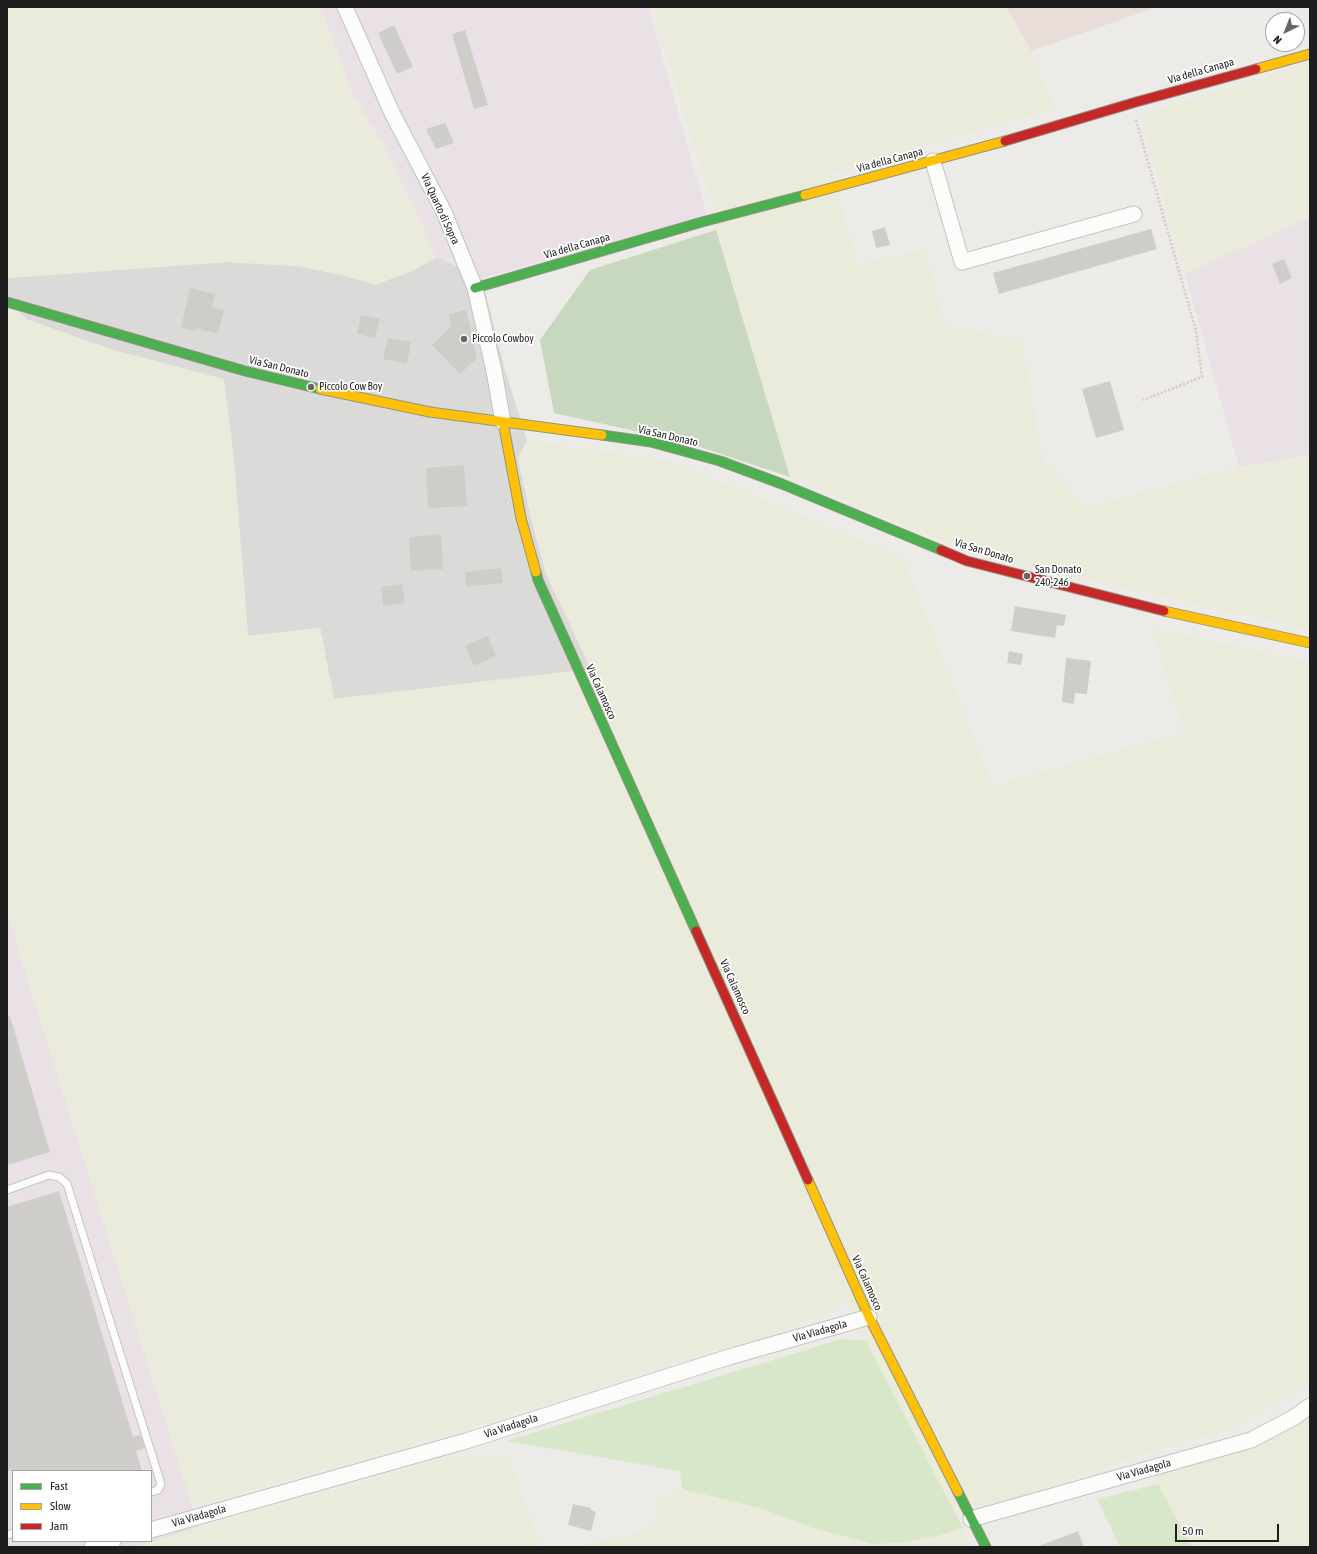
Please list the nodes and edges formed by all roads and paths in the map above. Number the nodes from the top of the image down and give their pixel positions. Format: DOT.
graph roads {
  1 [pos="345,7"];
  2 [pos="1310,54"];
  3 [pos="1132,103"];
  4 [pos="934,161"];
  5 [pos="1134,214"];
  6 [pos="475,288"];
  7 [pos="7,302"];
  8 [pos="1143,400"];
  9 [pos="503,422"];
  10 [pos="1310,643"];
  11 [pos="7,1190"];
  12 [pos="869,1317"];
  13 [pos="1310,1406"];
  14 [pos="152,1492"];
  15 [pos="971,1519"];
  16 [pos="152,1530"];
  17 [pos="110,1542"];
  18 [pos="92,1547"];
  19 [pos="986,1547"];
  1 -- 6 [label="street, Via Quarto di Sopra"];
  2 -- 3 [label="street, Via della Canapa"];
  3 -- 4 [label="street, Via della Canapa"];
  3 -- 8 [label="path"];
  4 -- 5 [label="street"];
  4 -- 6 [label="street, Via della Canapa"];
  6 -- 9 [label="street, Via Quarto di Sopra"];
  7 -- 9 [label="street, Via San Donato"];
  9 -- 10 [label="street, Via San Donato"];
  9 -- 12 [label="street, Via Calamosco"];
  11 -- 14 [label="lane"];
  12 -- 15 [label="street, Via Calamosco"];
  12 -- 16 [label="street, Via Viadagola"];
  13 -- 15 [label="street, Via Viadagola"];
  15 -- 19 [label="street, Via Calamosco"];
  17 -- 18 [label="street"];
}
